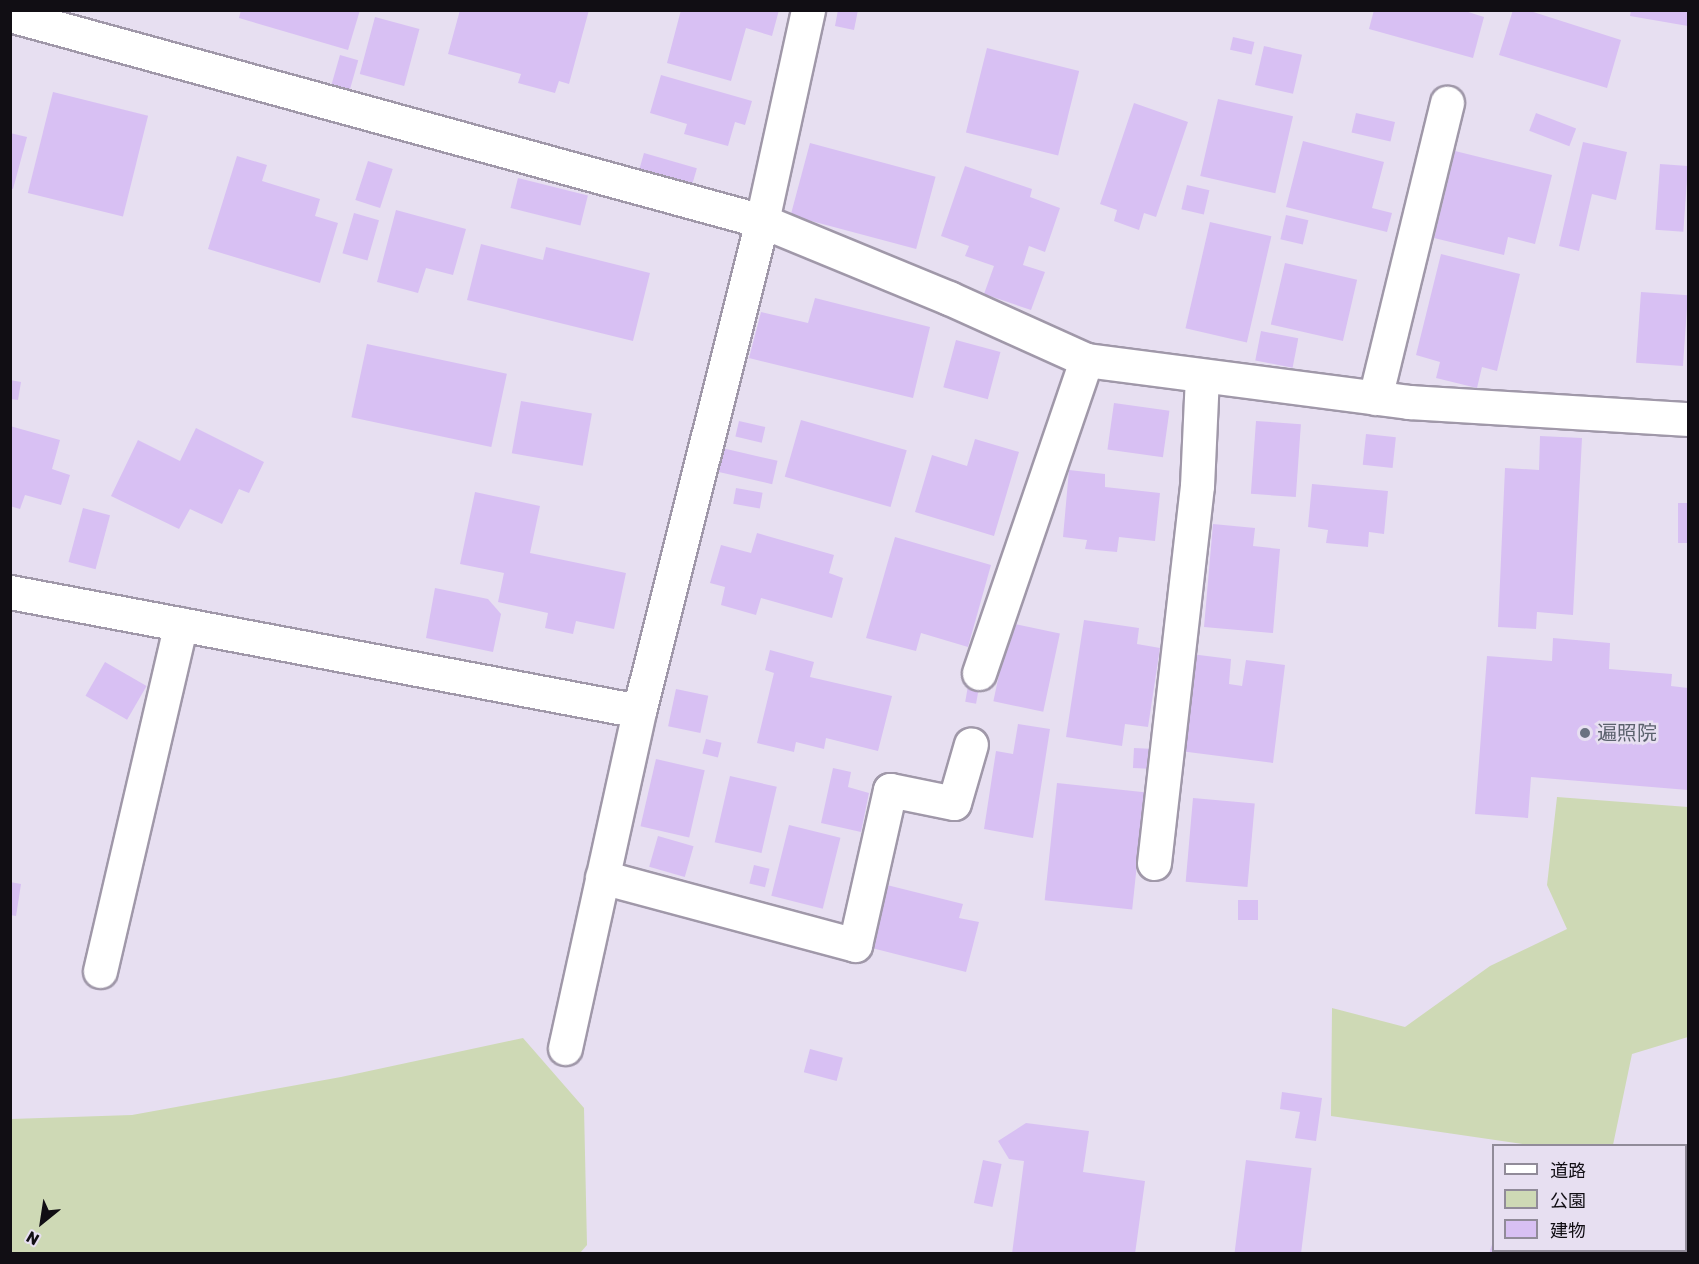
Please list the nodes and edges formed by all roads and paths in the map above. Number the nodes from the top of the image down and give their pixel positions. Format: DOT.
graph roads {
  1 [pos="808,10"];
  2 [pos="10,15"];
  3 [pos="1447,102"];
  4 [pos="762,221"];
  5 [pos="1086,360"];
  6 [pos="1202,376"];
  7 [pos="1375,398"];
  8 [pos="1689,419"];
  9 [pos="10,592"];
  10 [pos="181,624"];
  11 [pos="979,673"];
  12 [pos="639,711"];
  13 [pos="971,744"];
  14 [pos="1154,863"];
  15 [pos="602,877"];
  16 [pos="100,971"];
  17 [pos="565,1048"];
  1 -- 4 [label="street"];
  2 -- 4 [label="street"];
  3 -- 7 [label="street"];
  4 -- 5 [label="street"];
  4 -- 12 [label="street"];
  5 -- 6 [label="street"];
  5 -- 11 [label="street"];
  6 -- 7 [label="street"];
  6 -- 14 [label="street"];
  7 -- 8 [label="street"];
  9 -- 10 [label="street"];
  10 -- 12 [label="street"];
  10 -- 16 [label="street"];
  12 -- 15 [label="street"];
  13 -- 15 [label="street"];
  15 -- 17 [label="street"];
}
